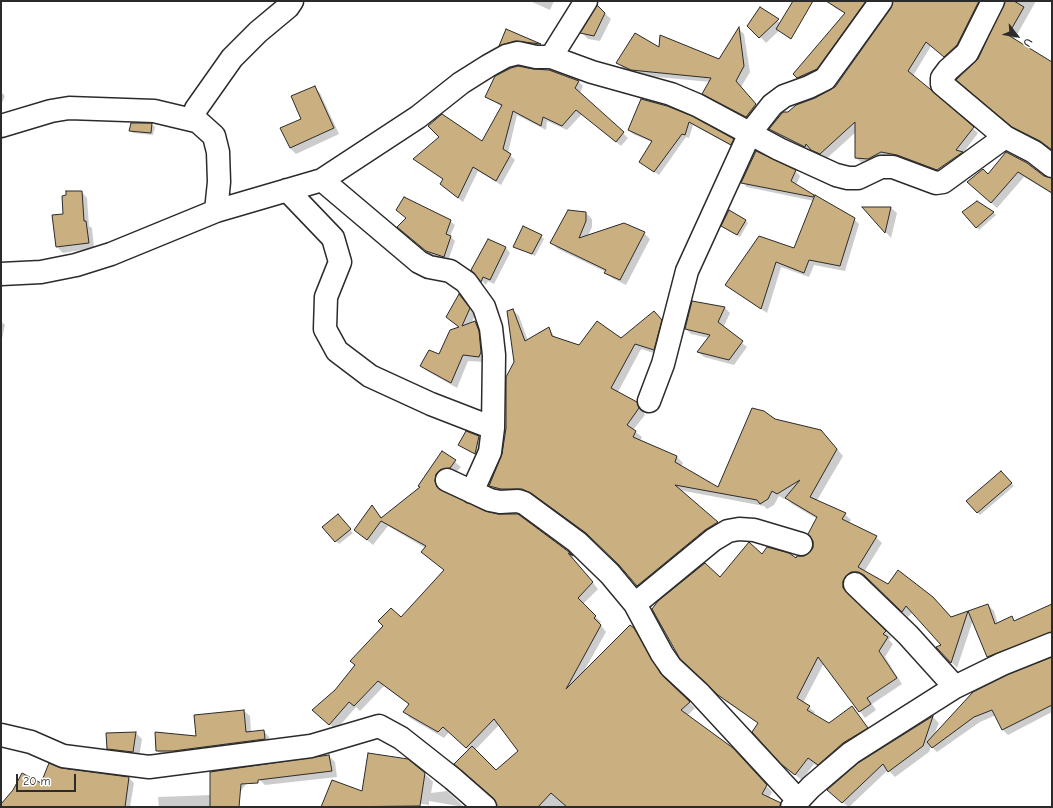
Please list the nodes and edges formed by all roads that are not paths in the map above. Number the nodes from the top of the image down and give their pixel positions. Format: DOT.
graph roads {
  1 [pos="292,1"];
  2 [pos="586,1"];
  3 [pos="881,1"];
  4 [pos="992,1"];
  5 [pos="551,57"];
  6 [pos="196,121"];
  7 [pos="1,126"];
  8 [pos="750,133"];
  9 [pos="1005,137"];
  10 [pos="1052,166"];
  11 [pos="322,180"];
  12 [pos="287,190"];
  13 [pos="216,211"];
  14 [pos="1,274"];
  15 [pos="649,401"];
  16 [pos="493,428"];
  17 [pos="447,480"];
  18 [pos="472,492"];
  19 [pos="801,544"];
  20 [pos="855,584"];
  21 [pos="635,604"];
  22 [pos="1052,644"];
  23 [pos="955,687"];
  24 [pos="1,735"];
  25 [pos="795,804"];
  26 [pos="485,807"];
  1 -- 6 [label="street"];
  2 -- 5 [label="street"];
  3 -- 8 [label="street"];
  4 -- 9 [label="street"];
  5 -- 8 [label="street"];
  5 -- 11 [label="street"];
  6 -- 7 [label="street"];
  6 -- 13 [label="street"];
  8 -- 9 [label="street"];
  8 -- 15 [label="street"];
  9 -- 10 [label="street"];
  11 -- 12 [label="street"];
  11 -- 16 [label="street"];
  12 -- 13 [label="street"];
  12 -- 16 [label="street"];
  13 -- 14 [label="street"];
  16 -- 18 [label="street"];
  17 -- 18 [label="street"];
  18 -- 21 [label="street"];
  19 -- 21 [label="street"];
  20 -- 23 [label="street"];
  21 -- 25 [label="street"];
  22 -- 23 [label="street"];
  23 -- 25 [label="street"];
  24 -- 26 [label="street"];
}
